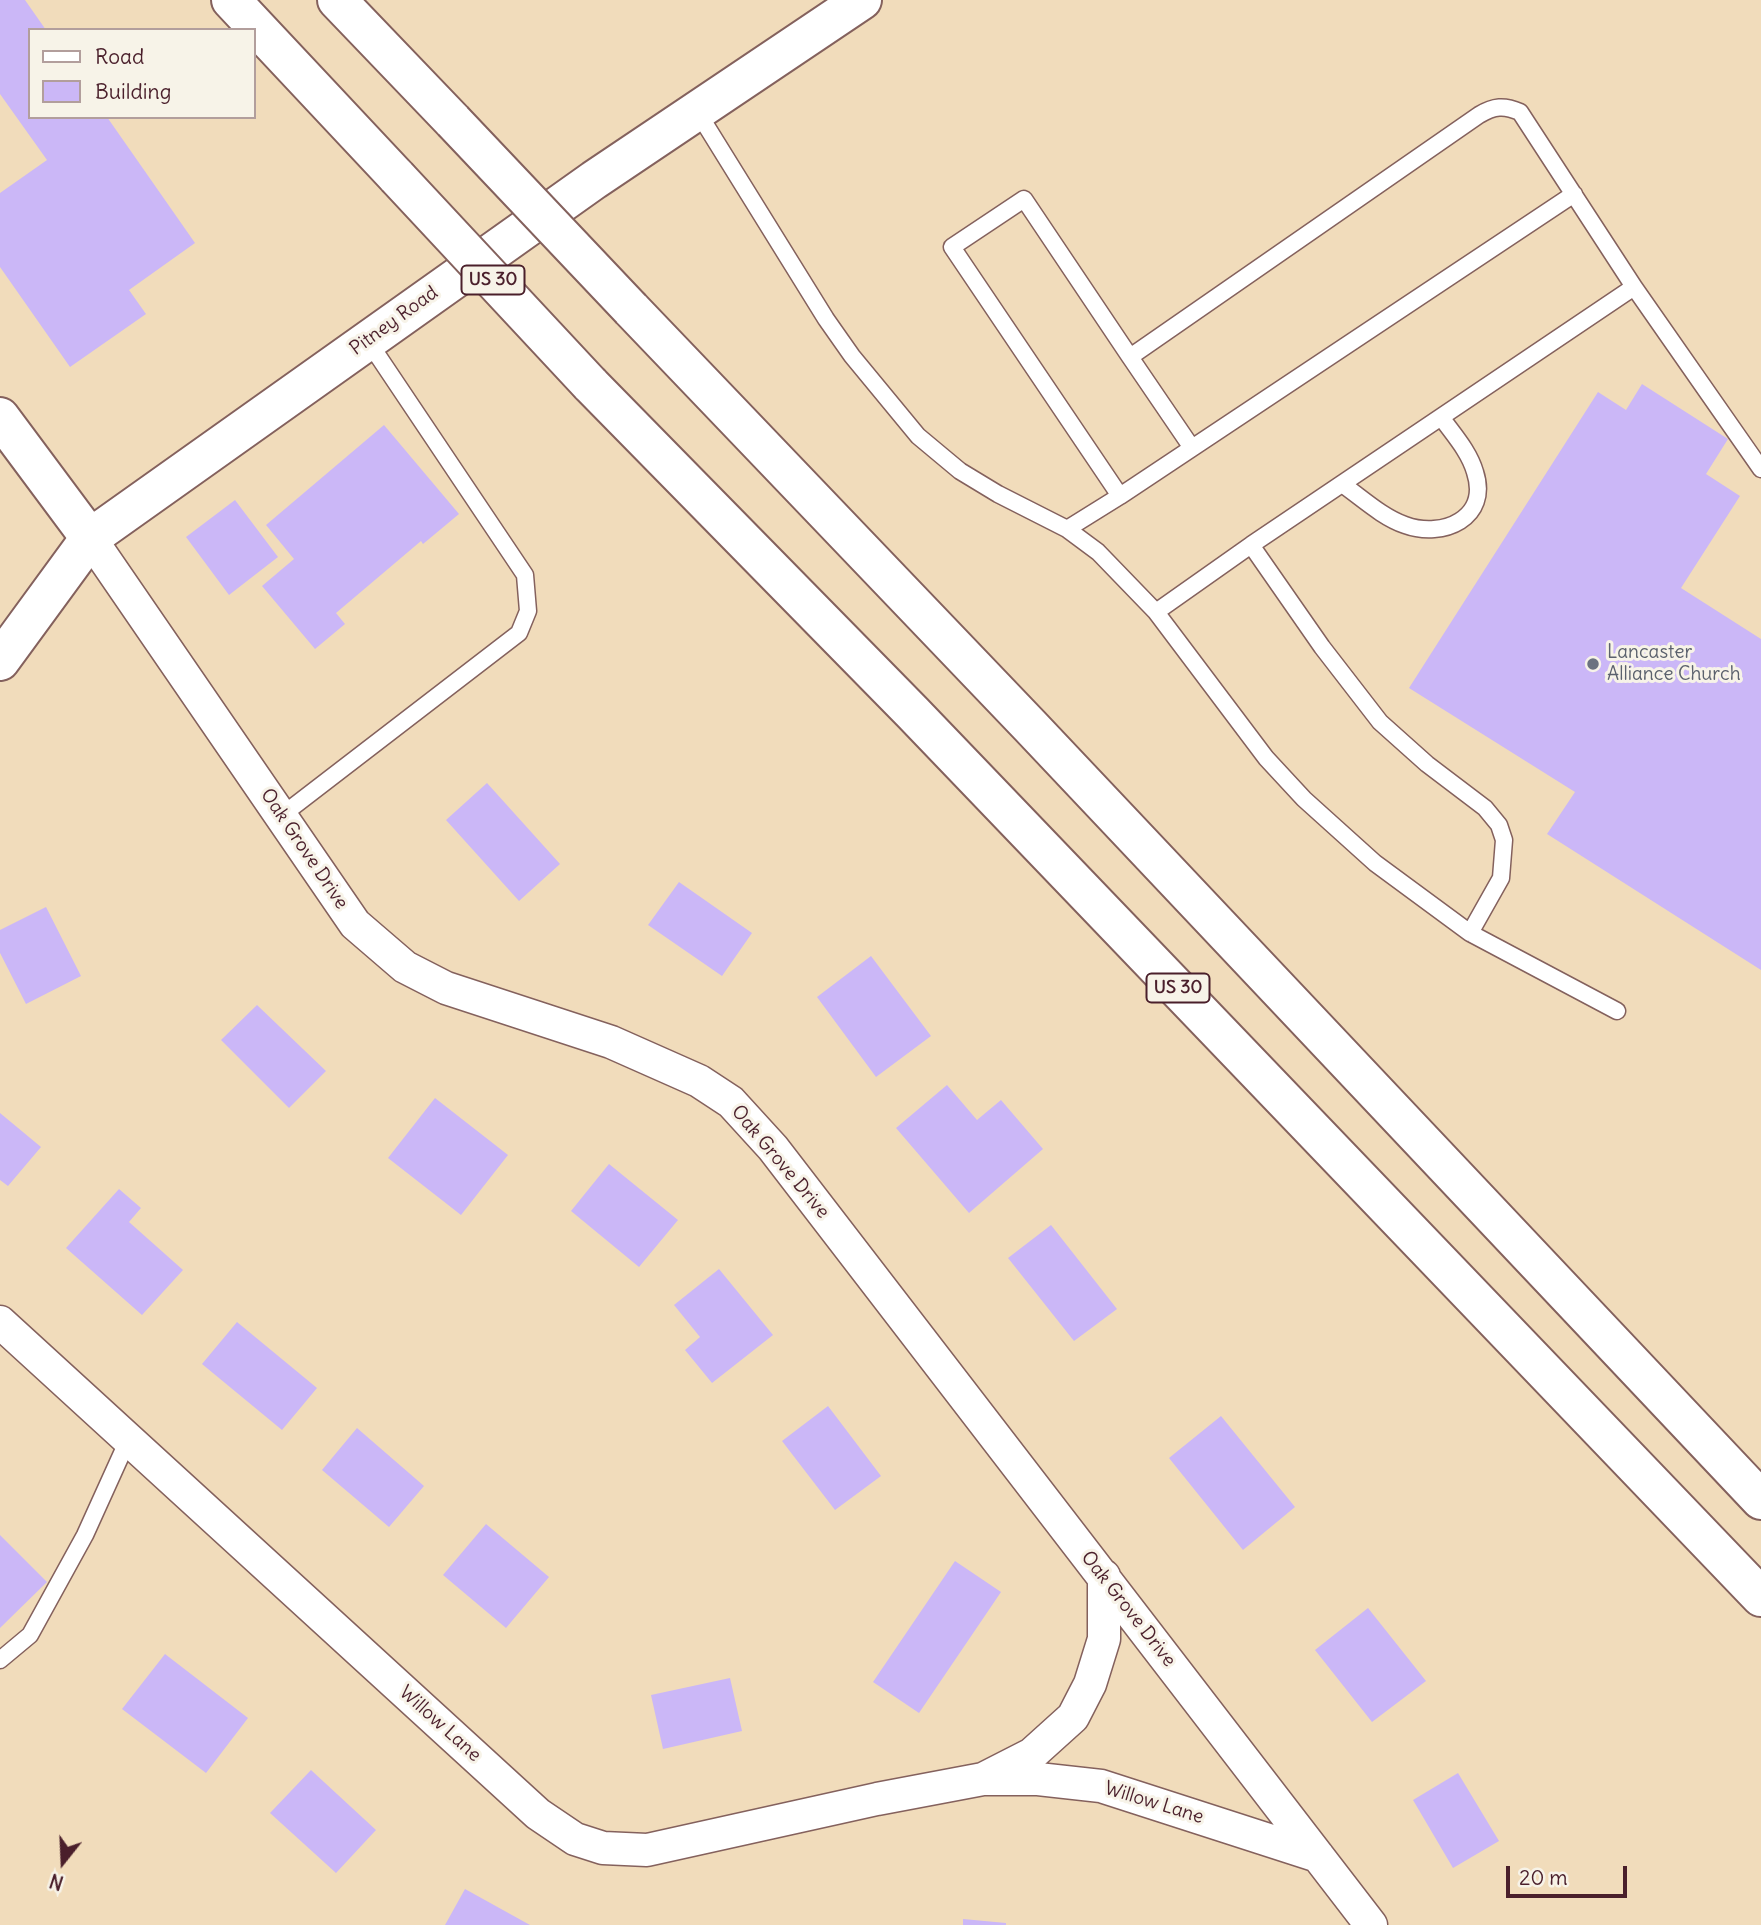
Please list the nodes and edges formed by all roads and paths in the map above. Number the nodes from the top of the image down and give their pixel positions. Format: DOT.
graph roads {
  1 [pos="231,0"];
  2 [pos="337,0"];
  3 [pos="862,0"];
  4 [pos="697,111"];
  5 [pos="1574,194"];
  6 [pos="1634,287"];
  7 [pos="367,340"];
  8 [pos="1130,357"];
  9 [pos="0,417"];
  10 [pos="1441,417"];
  11 [pos="1192,448"];
  12 [pos="1761,470"];
  13 [pos="1342,484"];
  14 [pos="1120,496"];
  15 [pos="1067,529"];
  16 [pos="90,538"];
  17 [pos="1251,545"];
  18 [pos="1156,612"];
  19 [pos="0,660"];
  20 [pos="281,816"];
  21 [pos="1470,933"];
  22 [pos="1617,1011"];
  23 [pos="1476,1198"];
  24 [pos="0,1322"];
  25 [pos="128,1440"];
  26 [pos="1761,1471"];
  27 [pos="1761,1500"];
  28 [pos="1104,1576"];
  29 [pos="1761,1597"];
  30 [pos="0,1660"];
  31 [pos="984,1779"];
  32 [pos="1318,1856"];
  33 [pos="1371,1925"];
  1 -- 29 [label="main road, US 30, bridge"];
  2 -- 23 [label="main road, bridge"];
  3 -- 4 [label="main road, Pitney Road"];
  4 -- 7 [label="main road, Pitney Road"];
  4 -- 15 [label="lane"];
  5 -- 6 [label="lane"];
  5 -- 8 [label="lane"];
  5 -- 11 [label="lane"];
  6 -- 10 [label="lane"];
  6 -- 12 [label="lane"];
  7 -- 16 [label="main road, Pitney Road"];
  7 -- 20 [label="lane"];
  8 -- 11 [label="lane"];
  8 -- 14 [label="lane"];
  9 -- 16 [label="main road"];
  10 -- 13 [label="lane"];
  10 -- 13 [label="lane"];
  11 -- 14 [label="lane"];
  13 -- 17 [label="lane"];
  14 -- 15 [label="lane"];
  15 -- 18 [label="lane"];
  16 -- 19 [label="main road, Pitney Road"];
  16 -- 20 [label="street, Oak Grove Drive"];
  17 -- 18 [label="lane"];
  17 -- 21 [label="lane"];
  18 -- 21 [label="lane"];
  20 -- 28 [label="street, Oak Grove Drive"];
  21 -- 22 [label="lane"];
  23 -- 26 [label="main road"];
  23 -- 27 [label="main road"];
  24 -- 25 [label="street, Willow Lane"];
  25 -- 30 [label="lane"];
  25 -- 31 [label="street, Willow Lane"];
  28 -- 31 [label="street, Willow Lane"];
  28 -- 32 [label="street, Oak Grove Drive"];
  31 -- 32 [label="street, Willow Lane"];
  32 -- 33 [label="street, Oak Grove Drive"];
}
